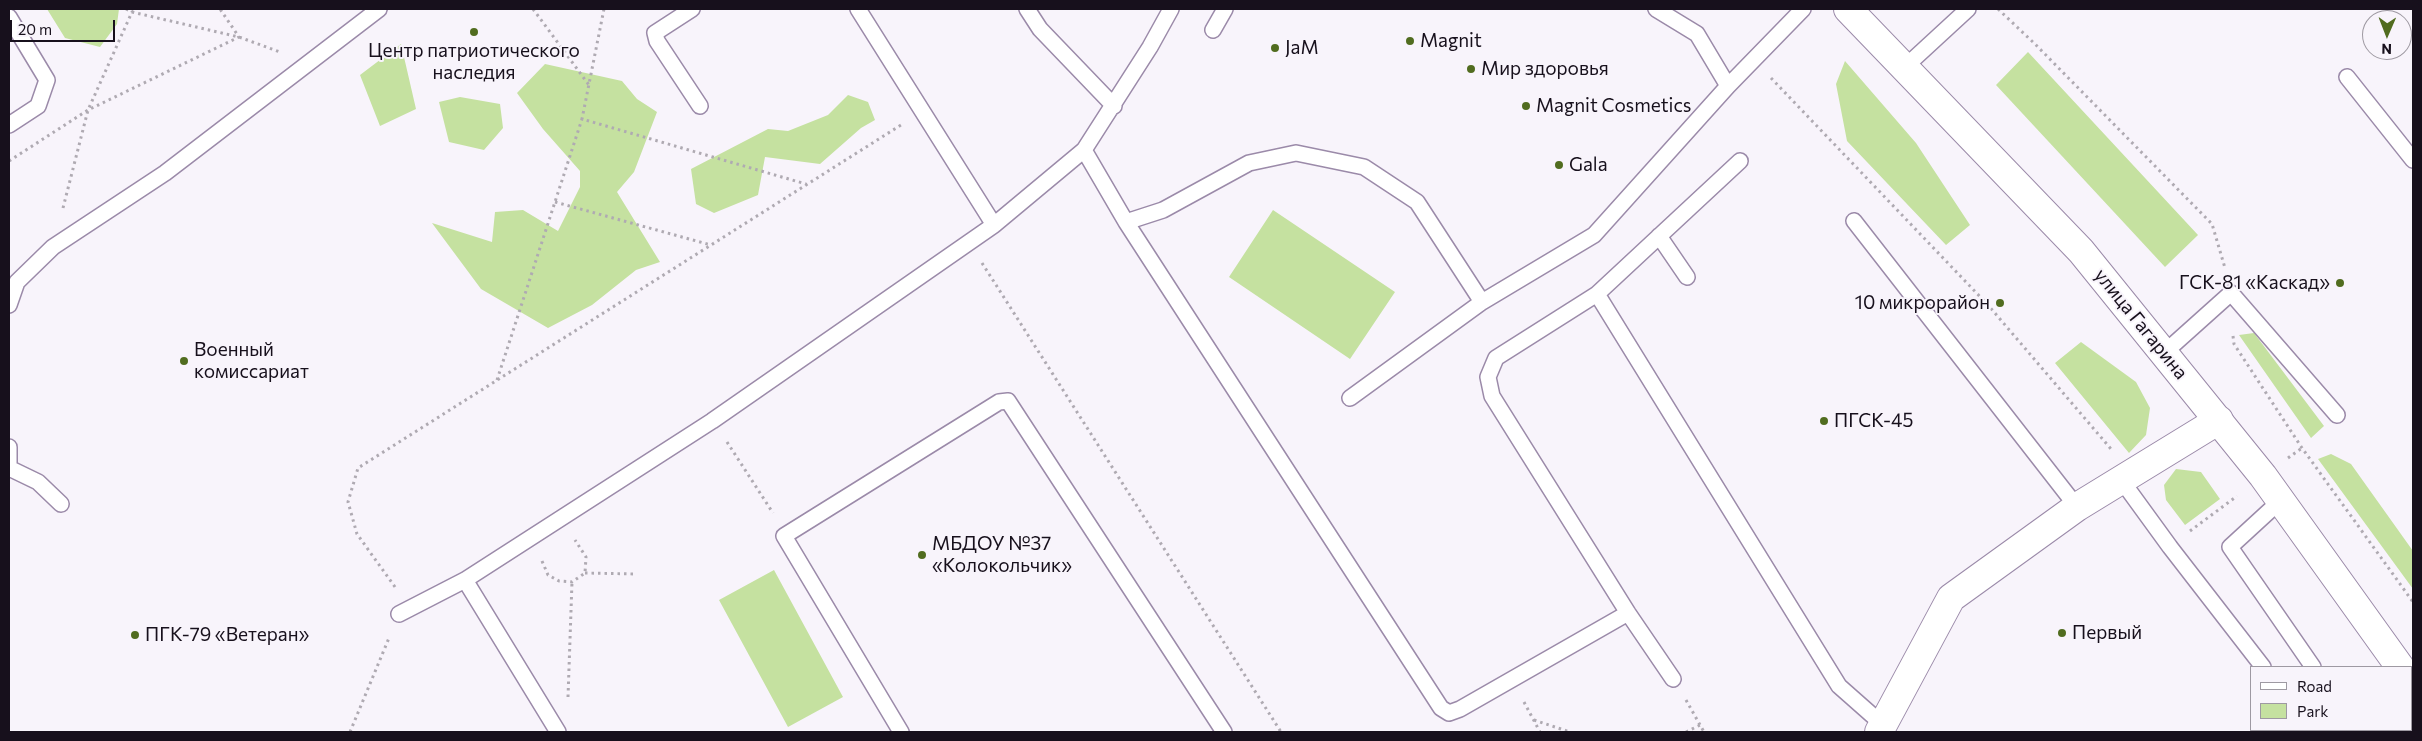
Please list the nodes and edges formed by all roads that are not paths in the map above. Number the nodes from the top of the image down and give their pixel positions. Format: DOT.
graph roads {
  1 [pos="378,9"];
  2 [pos="692,9"];
  3 [pos="858,9"];
  4 [pos="1027,9"];
  5 [pos="1171,9"];
  6 [pos="1225,9"];
  7 [pos="1656,9"];
  8 [pos="1803,9"];
  9 [pos="1848,9"];
  10 [pos="1968,9"];
  11 [pos="9,17"];
  12 [pos="1214,30"];
  13 [pos="1905,67"];
  14 [pos="2347,77"];
  15 [pos="1728,86"];
  16 [pos="700,106"];
  17 [pos="1114,106"];
  18 [pos="9,125"];
  19 [pos="1084,150"];
  20 [pos="2413,160"];
  21 [pos="1740,161"];
  22 [pos="1854,221"];
  23 [pos="1126,222"];
  24 [pos="994,225"];
  25 [pos="1659,236"];
  26 [pos="1687,277"];
  27 [pos="1597,294"];
  28 [pos="1482,302"];
  29 [pos="9,305"];
  30 [pos="2164,353"];
  31 [pos="1350,398"];
  32 [pos="2337,415"];
  33 [pos="2219,420"];
  34 [pos="9,447"];
  35 [pos="9,469"];
  36 [pos="2127,478"];
  37 [pos="2279,502"];
  38 [pos="61,504"];
  39 [pos="2077,507"];
  40 [pos="465,580"];
  41 [pos="405,611"];
  42 [pos="1628,613"];
  43 [pos="2262,666"];
  44 [pos="2312,666"];
  45 [pos="2399,666"];
  46 [pos="1673,679"];
  47 [pos="1881,728"];
  48 [pos="558,732"];
  49 [pos="901,732"];
  50 [pos="1224,732"];
  1 -- 29 [label="lane"];
  2 -- 16 [label="lane"];
  3 -- 24 [label="lane"];
  4 -- 17 [label="lane"];
  5 -- 17 [label="lane"];
  6 -- 12 [label="lane"];
  7 -- 15 [label="lane"];
  8 -- 15 [label="lane"];
  9 -- 13 [label="main road, улица Гагарина"];
  10 -- 13 [label="lane"];
  11 -- 18 [label="lane"];
  13 -- 30 [label="main road, улица Гагарина"];
  14 -- 20 [label="lane"];
  15 -- 28 [label="lane"];
  17 -- 19 [label="lane"];
  19 -- 23 [label="lane"];
  19 -- 24 [label="lane"];
  21 -- 25 [label="lane"];
  22 -- 39 [label="lane"];
  23 -- 28 [label="lane"];
  23 -- 42 [label="lane"];
  24 -- 40 [label="lane"];
  25 -- 26 [label="lane"];
  25 -- 27 [label="lane"];
  27 -- 42 [label="lane"];
  27 -- 47 [label="lane"];
  28 -- 31 [label="lane"];
  30 -- 32 [label="lane"];
  30 -- 33 [label="main road, улица Гагарина"];
  33 -- 36 [label="main road"];
  33 -- 37 [label="main road, улица Гагарина"];
  34 -- 35 [label="lane"];
  35 -- 38 [label="lane"];
  36 -- 39 [label="main road"];
  36 -- 43 [label="lane"];
  37 -- 44 [label="lane"];
  37 -- 45 [label="main road, улица Гагарина"];
  39 -- 47 [label="main road"];
  40 -- 41 [label="lane"];
  40 -- 48 [label="lane"];
  42 -- 46 [label="lane"];
  49 -- 50 [label="lane"];
}
